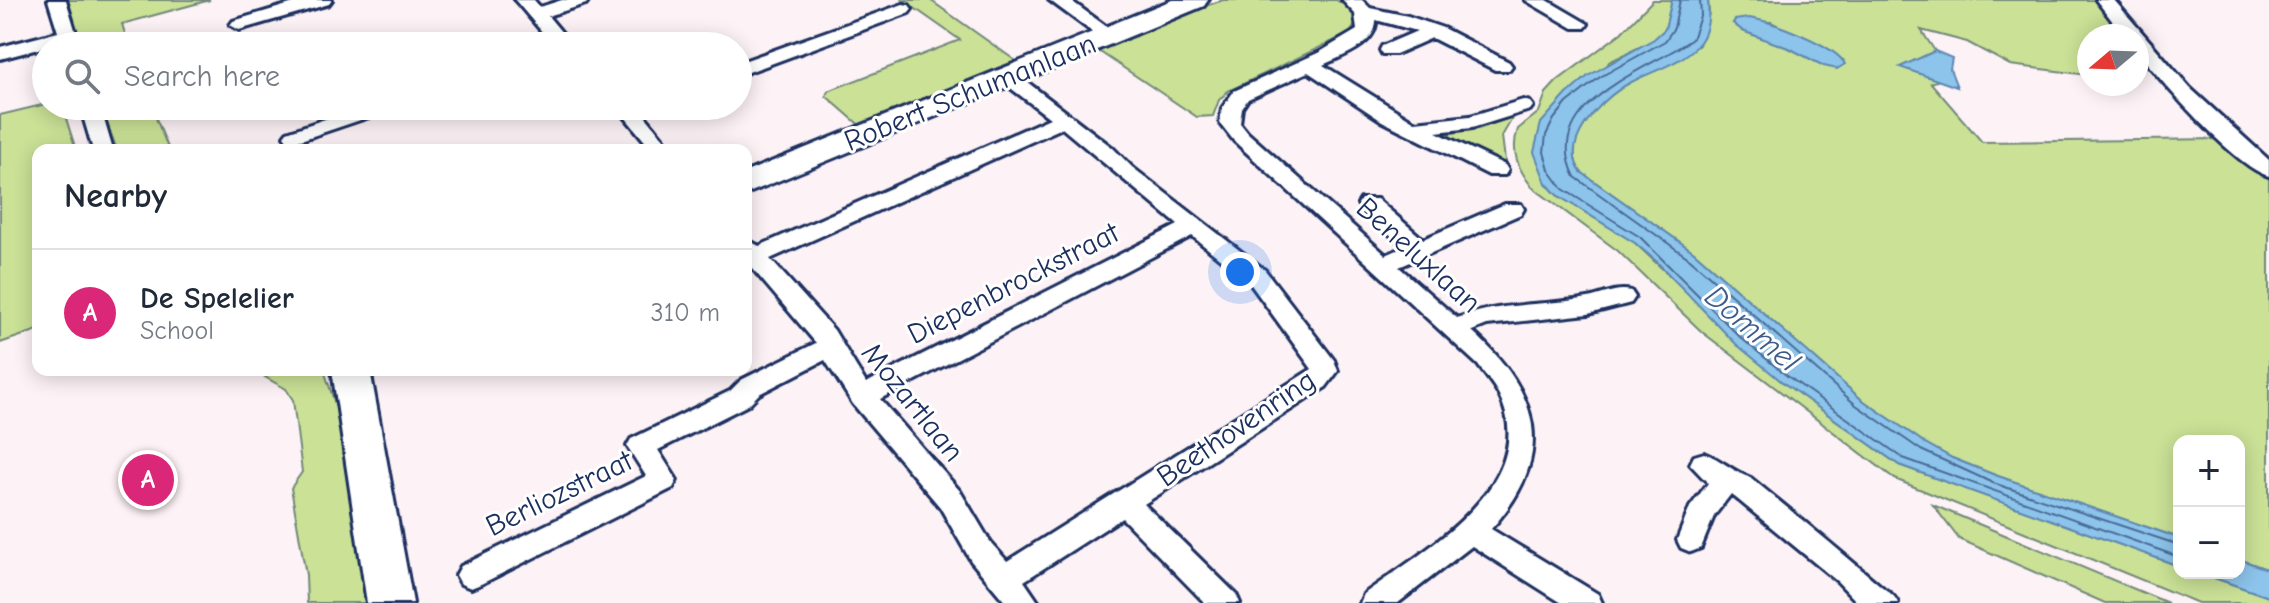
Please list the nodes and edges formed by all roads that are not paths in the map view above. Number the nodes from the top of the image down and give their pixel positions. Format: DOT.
graph roads {
  1 [pos="57,0"];
  2 [pos="323,0"];
  3 [pos="580,0"];
  4 [pos="1058,0"];
  5 [pos="1195,0"];
  6 [pos="2105,0"];
  7 [pos="1546,2"];
  8 [pos="530,7"];
  9 [pos="1358,7"];
  10 [pos="903,9"];
  11 [pos="1579,24"];
  12 [pos="2125,24"];
  13 [pos="239,25"];
  14 [pos="1432,31"];
  15 [pos="66,32"];
  16 [pos="552,32"];
  17 [pos="1109,35"];
  18 [pos="32,47"];
  19 [pos="1389,50"];
  20 [pos="0,53"];
  21 [pos="2149,54"];
  22 [pos="1307,63"];
  23 [pos="752,65"];
  24 [pos="1502,66"];
  25 [pos="1007,76"];
  26 [pos="1523,106"];
  27 [pos="94,120"];
  28 [pos="341,120"];
  29 [pos="640,120"];
  30 [pos="1063,120"];
  31 [pos="1412,128"];
  32 [pos="294,136"];
  33 [pos="101,144"];
  34 [pos="657,144"];
  35 [pos="1497,170"];
  36 [pos="2269,170"];
  37 [pos="752,182"];
  38 [pos="1369,204"];
  39 [pos="1513,209"];
  40 [pos="1194,226"];
  41 [pos="1420,248"];
  42 [pos="752,251"];
  43 [pos="752,252"];
  44 [pos="1382,265"];
  45 [pos="1623,297"];
  46 [pos="1454,329"];
  47 [pos="830,347"];
  48 [pos="352,376"];
  49 [pos="862,397"];
  50 [pos="1124,502"];
  51 [pos="1469,530"];
  52 [pos="1691,540"];
  53 [pos="471,575"];
  54 [pos="1003,579"];
  55 [pos="1874,601"];
  56 [pos="390,603"];
  57 [pos="1024,603"];
  58 [pos="1225,603"];
  59 [pos="1375,603"];
  60 [pos="1587,603"];
  1 -- 15 [label="street"];
  2 -- 13 [label="street"];
  3 -- 8 [label="street"];
  4 -- 17 [label="street"];
  5 -- 17 [label="street, Robert Schumanlaan"];
  6 -- 12 [label="street"];
  7 -- 11 [label="street"];
  8 -- 16 [label="street"];
  9 -- 14 [label="street"];
  9 -- 22 [label="street, Beneluxlaan"];
  10 -- 23 [label="street"];
  14 -- 19 [label="street"];
  14 -- 24 [label="street"];
  17 -- 25 [label="street, Robert Schumanlaan"];
  18 -- 20 [label="street"];
  21 -- 36 [label="street"];
  22 -- 31 [label="street"];
  22 -- 44 [label="street, Beneluxlaan"];
  25 -- 30 [label="street, Beethovenring"];
  25 -- 37 [label="street, Robert Schumanlaan"];
  26 -- 31 [label="street"];
  27 -- 33 [label="street"];
  28 -- 32 [label="street"];
  29 -- 34 [label="street"];
  30 -- 40 [label="street, Beethovenring"];
  30 -- 42 [label="street"];
  31 -- 35 [label="street"];
  38 -- 41 [label="street"];
  39 -- 41 [label="street"];
  40 -- 49 [label="street, Diepenbrockstraat"];
  40 -- 50 [label="street, Beethovenring"];
  41 -- 44 [label="street"];
  43 -- 47 [label="street, Mozartlaan"];
  44 -- 46 [label="street, Beneluxlaan"];
  45 -- 46 [label="street"];
  46 -- 51 [label="street, Beneluxlaan"];
  47 -- 49 [label="street, Mozartlaan"];
  47 -- 53 [label="street, Berliozstraat"];
  48 -- 56 [label="street"];
  49 -- 54 [label="street, Mozartlaan"];
  50 -- 54 [label="street, Beethovenring"];
  50 -- 58 [label="street, Beethovenring"];
  51 -- 59 [label="street, Beneluxlaan"];
  51 -- 60 [label="street"];
  52 -- 55 [label="street"];
  54 -- 57 [label="street, Mozartlaan"];
}
